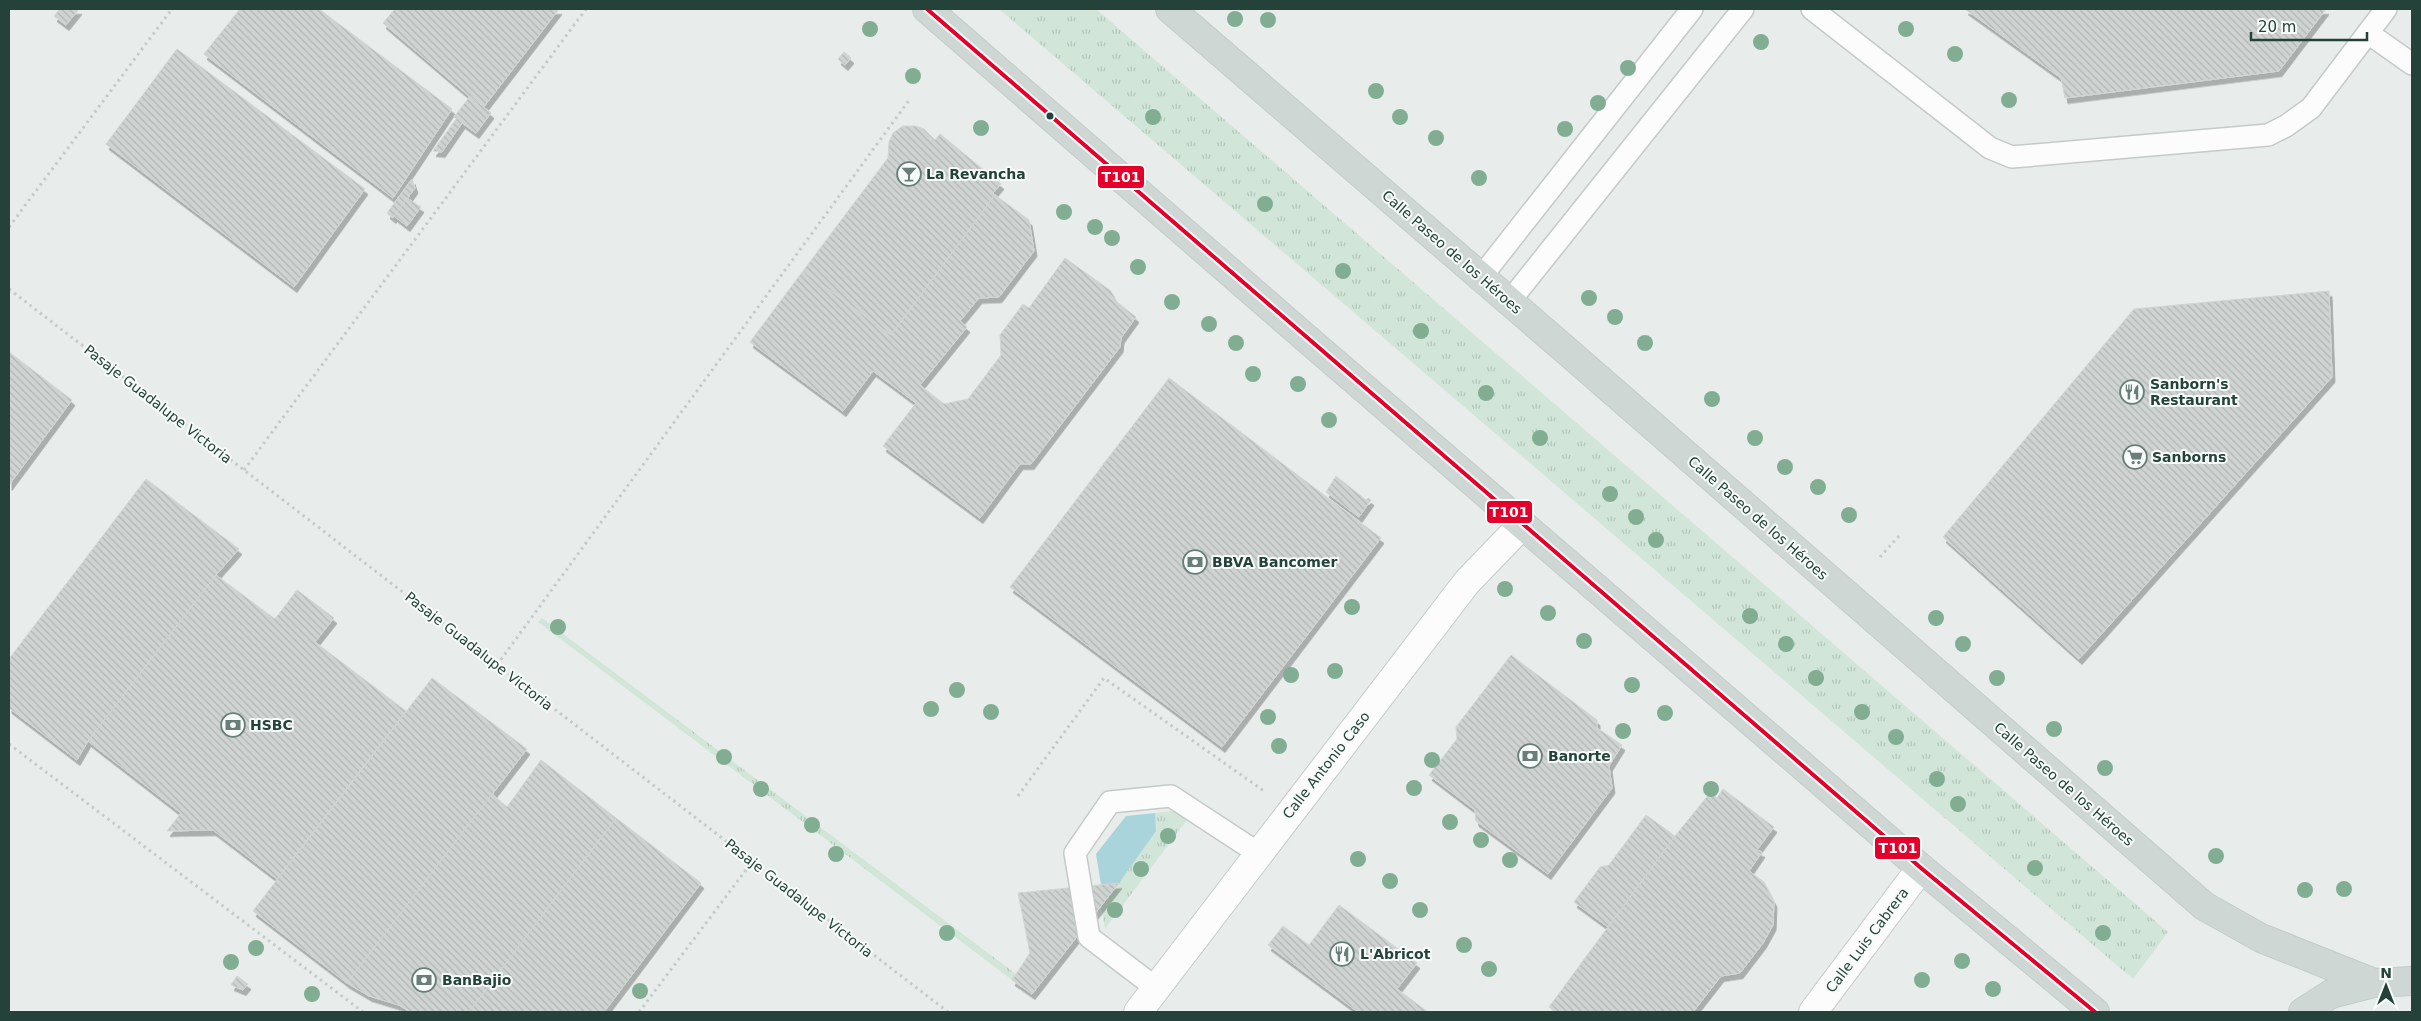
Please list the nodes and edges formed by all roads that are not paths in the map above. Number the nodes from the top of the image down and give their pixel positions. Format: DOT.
graph roads {
  1 [pos="928,9"];
  2 [pos="1170,9"];
  3 [pos="1692,9"];
  4 [pos="1743,9"];
  5 [pos="1812,9"];
  6 [pos="2386,9"];
  7 [pos="2368,33"];
  8 [pos="2412,64"];
  9 [pos="1481,277"];
  10 [pos="1509,302"];
  11 [pos="1522,525"];
  12 [pos="1258,853"];
  13 [pos="1921,868"];
  14 [pos="2412,981"];
  15 [pos="2374,983"];
  16 [pos="1156,988"];
  17 [pos="1138,1012"];
  18 [pos="1813,1012"];
  19 [pos="2095,1012"];
  20 [pos="2303,1012"];
  1 -- 11 [label="main road"];
  2 -- 9 [label="main road, Calle Paseo de los Héroes"];
  3 -- 9 [label="lane"];
  4 -- 10 [label="lane"];
  5 -- 7 [label="lane"];
  6 -- 7 [label="lane"];
  7 -- 8 [label="lane"];
  9 -- 10 [label="main road, Calle Paseo de los Héroes"];
  10 -- 15 [label="main road, Calle Paseo de los Héroes"];
  11 -- 12 [label="street, Calle Antonio Caso"];
  11 -- 13 [label="main road"];
  12 -- 16 [label="street, Calle Antonio Caso"];
  12 -- 16 [label="lane"];
  13 -- 18 [label="street, Calle Luis Cabrera"];
  13 -- 19 [label="main road"];
  14 -- 15 [label="main road"];
  15 -- 20 [label="main road"];
  16 -- 17 [label="street, Calle Antonio Caso"];
}
